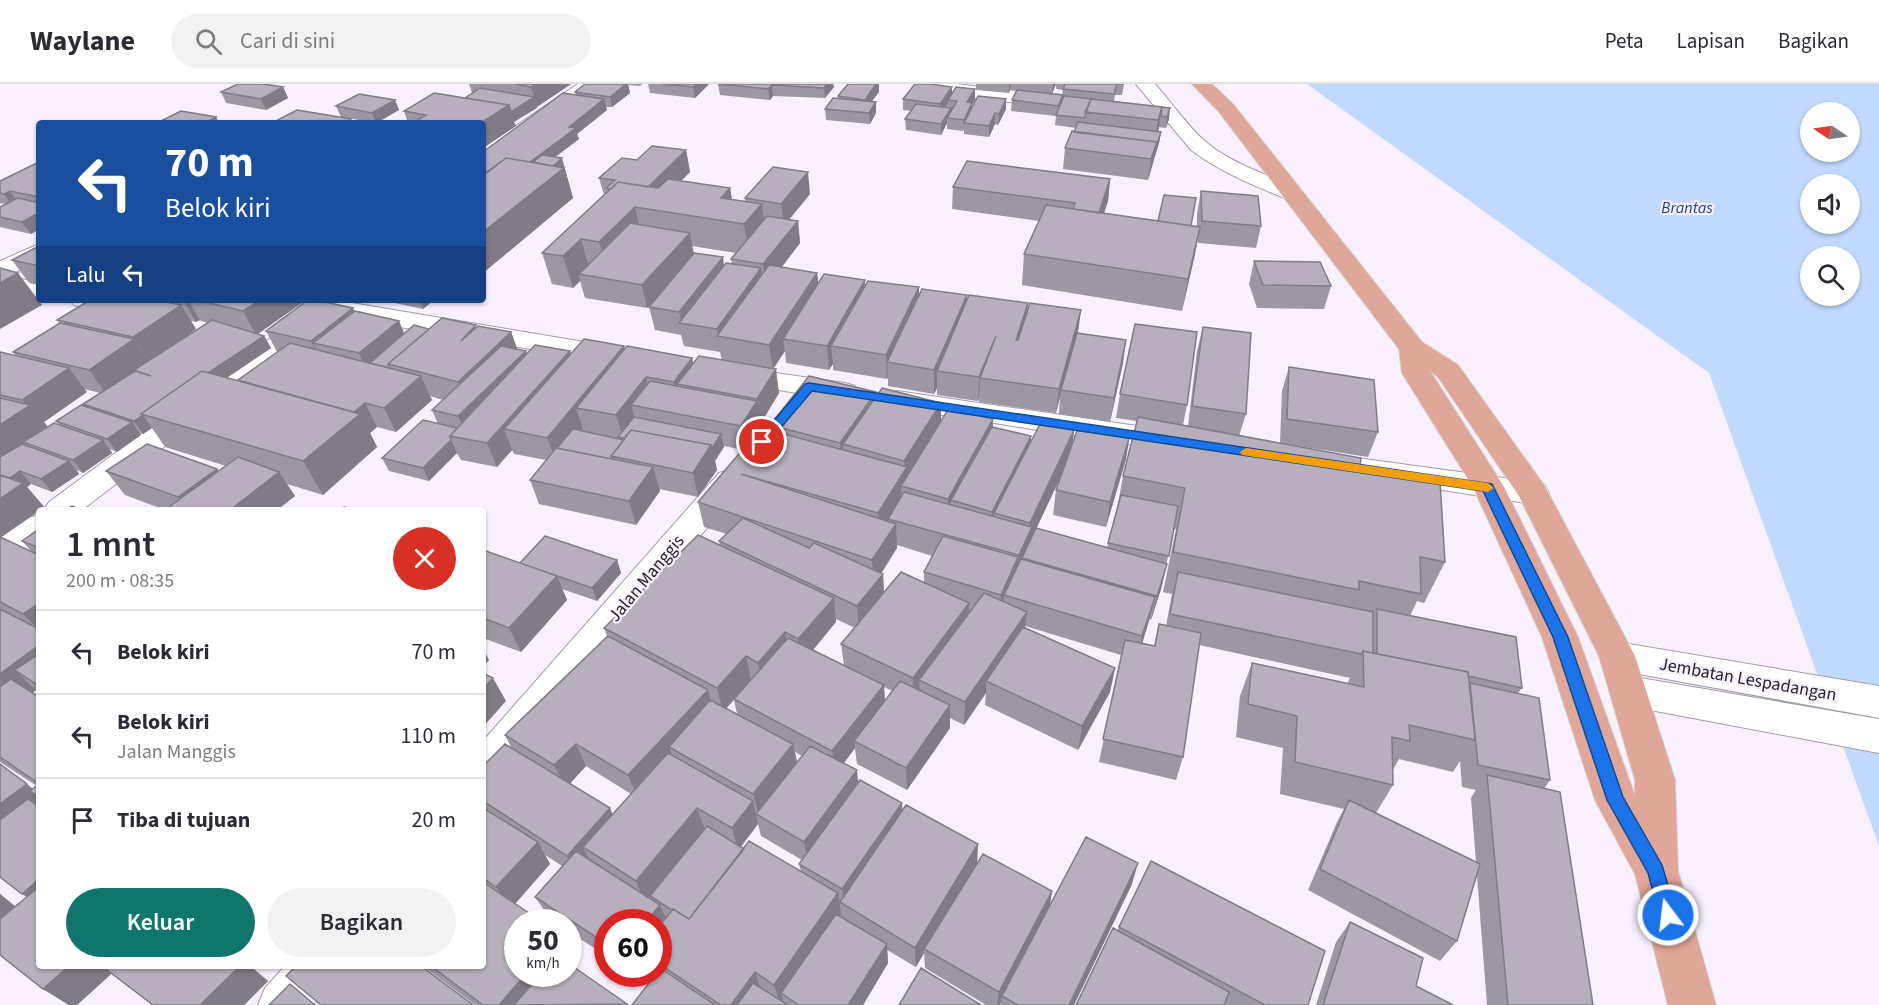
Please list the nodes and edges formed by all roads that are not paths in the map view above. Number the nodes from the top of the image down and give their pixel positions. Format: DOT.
graph roads {
  1 [pos="590,84"];
  2 [pos="924,84"];
  3 [pos="1145,84"];
  4 [pos="1201,84"];
  5 [pos="1083,105"];
  6 [pos="1140,112"];
  7 [pos="1174,116"];
  8 [pos="486,155"];
  9 [pos="1290,192"];
  10 [pos="36,253"];
  11 [pos="0,271"];
  12 [pos="0,282"];
  13 [pos="36,290"];
  14 [pos="96,303"];
  15 [pos="332,304"];
  16 [pos="234,333"];
  17 [pos="282,344"];
  18 [pos="1412,348"];
  19 [pos="645,360"];
  20 [pos="166,361"];
  21 [pos="703,369"];
  22 [pos="809,387"];
  23 [pos="786,414"];
  24 [pos="1207,446"];
  25 [pos="747,460"];
  26 [pos="1336,465"];
  27 [pos="1488,488"];
  28 [pos="1533,493"];
  29 [pos="64,507"];
  30 [pos="36,528"];
  31 [pos="0,555"];
  32 [pos="1617,656"];
  33 [pos="1629,691"];
  34 [pos="1879,702"];
  35 [pos="1879,736"];
  36 [pos="486,765"];
  37 [pos="1656,871"];
  38 [pos="312,969"];
  39 [pos="282,1005"];
  40 [pos="1692,1005"];
  1 -- 8 [label="street"];
  2 -- 5 [label="street"];
  3 -- 7 [label="street"];
  4 -- 9 [label="main road"];
  6 -- 7 [label="street"];
  7 -- 9 [label="street"];
  9 -- 18 [label="main road"];
  10 -- 11 [label="street"];
  12 -- 13 [label="street"];
  14 -- 16 [label="street"];
  15 -- 17 [label="street"];
  15 -- 19 [label="street"];
  16 -- 17 [label="street"];
  16 -- 20 [label="street"];
  17 -- 29 [label="street"];
  18 -- 27 [label="main road"];
  18 -- 28 [label="main road"];
  21 -- 22 [label="street"];
  22 -- 23 [label="street"];
  22 -- 24 [label="street"];
  25 -- 36 [label="street, Jalan Manggis"];
  26 -- 27 [label="street"];
  27 -- 28 [label="street"];
  27 -- 37 [label="main road"];
  28 -- 32 [label="main road"];
  30 -- 31 [label="street"];
  32 -- 33 [label="main road"];
  32 -- 34 [label="street, Jembatan Lespadangan"];
  33 -- 35 [label="street, Jembatan Lespadangan"];
  33 -- 37 [label="main road"];
  37 -- 40 [label="main road"];
  38 -- 39 [label="street"];
}
